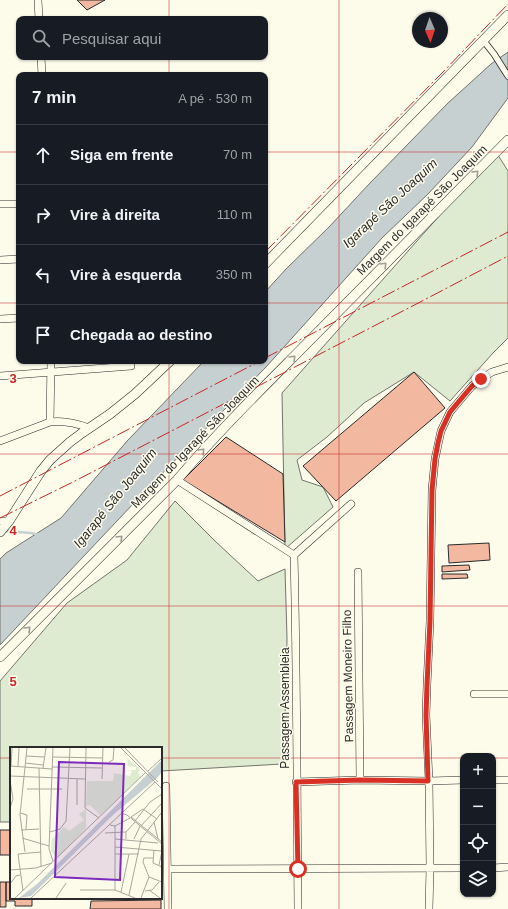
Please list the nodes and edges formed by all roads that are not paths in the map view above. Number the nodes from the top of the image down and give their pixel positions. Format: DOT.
graph roads {
  1 [pos="38,0"];
  2 [pos="508,15"];
  3 [pos="39,16"];
  4 [pos="483,40"];
  5 [pos="41,60"];
  6 [pos="42,72"];
  7 [pos="508,76"];
  8 [pos="508,140"];
  9 [pos="0,204"];
  10 [pos="16,204"];
  11 [pos="16,259"];
  12 [pos="0,260"];
  13 [pos="268,261"];
  14 [pos="16,318"];
  15 [pos="0,319"];
  16 [pos="51,364"];
  17 [pos="167,364"];
  18 [pos="131,366"];
  19 [pos="508,367"];
  20 [pos="51,372"];
  21 [pos="0,376"];
  22 [pos="50,422"];
  23 [pos="89,428"];
  24 [pos="0,441"];
  25 [pos="177,480"];
  26 [pos="351,504"];
  27 [pos="5,521"];
  28 [pos="0,532"];
  29 [pos="294,555"];
  30 [pos="358,572"];
  31 [pos="0,657"];
  32 [pos="474,694"];
  33 [pos="508,694"];
  34 [pos="360,780"];
  35 [pos="460,780"];
  36 [pos="496,780"];
  37 [pos="508,780"];
  38 [pos="428,781"];
  39 [pos="296,782"];
  40 [pos="166,786"];
  41 [pos="508,867"];
  42 [pos="430,868"];
  43 [pos="460,868"];
  44 [pos="496,868"];
  45 [pos="168,869"];
  46 [pos="298,869"];
  47 [pos="168,909"];
  48 [pos="298,909"];
  49 [pos="429,909"];
  1 -- 3 [label="street"];
  2 -- 4 [label="street"];
  4 -- 7 [label="street"];
  4 -- 13 [label="street"];
  5 -- 6 [label="street"];
  25 -- 8 [label="street, Margem do Igarapé São Joaquim, one-way"];
  9 -- 10 [label="street"];
  11 -- 12 [label="street"];
  14 -- 15 [label="street"];
  16 -- 20 [label="street"];
  17 -- 23 [label="street"];
  18 -- 20 [label="street"];
  19 -- 38 [label="street"];
  20 -- 21 [label="street"];
  20 -- 22 [label="street"];
  22 -- 23 [label="street"];
  22 -- 24 [label="street"];
  23 -- 27 [label="street"];
  25 -- 29 [label="street"];
  31 -- 25 [label="street, Margem do Igarapé São Joaquim, one-way"];
  26 -- 29 [label="street"];
  27 -- 28 [label="street"];
  29 -- 39 [label="street, Passagem Assembleia"];
  30 -- 34 [label="street, Passagem Moneiro Filho"];
  32 -- 33 [label="street"];
  34 -- 38 [label="street"];
  34 -- 39 [label="street"];
  35 -- 38 [label="street"];
  36 -- 37 [label="street"];
  38 -- 42 [label="street"];
  39 -- 46 [label="street, Passagem Assembleia"];
  40 -- 45 [label="street"];
  41 -- 44 [label="street"];
  42 -- 43 [label="street"];
  42 -- 46 [label="street"];
  42 -- 49 [label="street"];
  45 -- 46 [label="street"];
  45 -- 47 [label="street"];
  46 -- 48 [label="street, Passagem Assembleia"];
}
